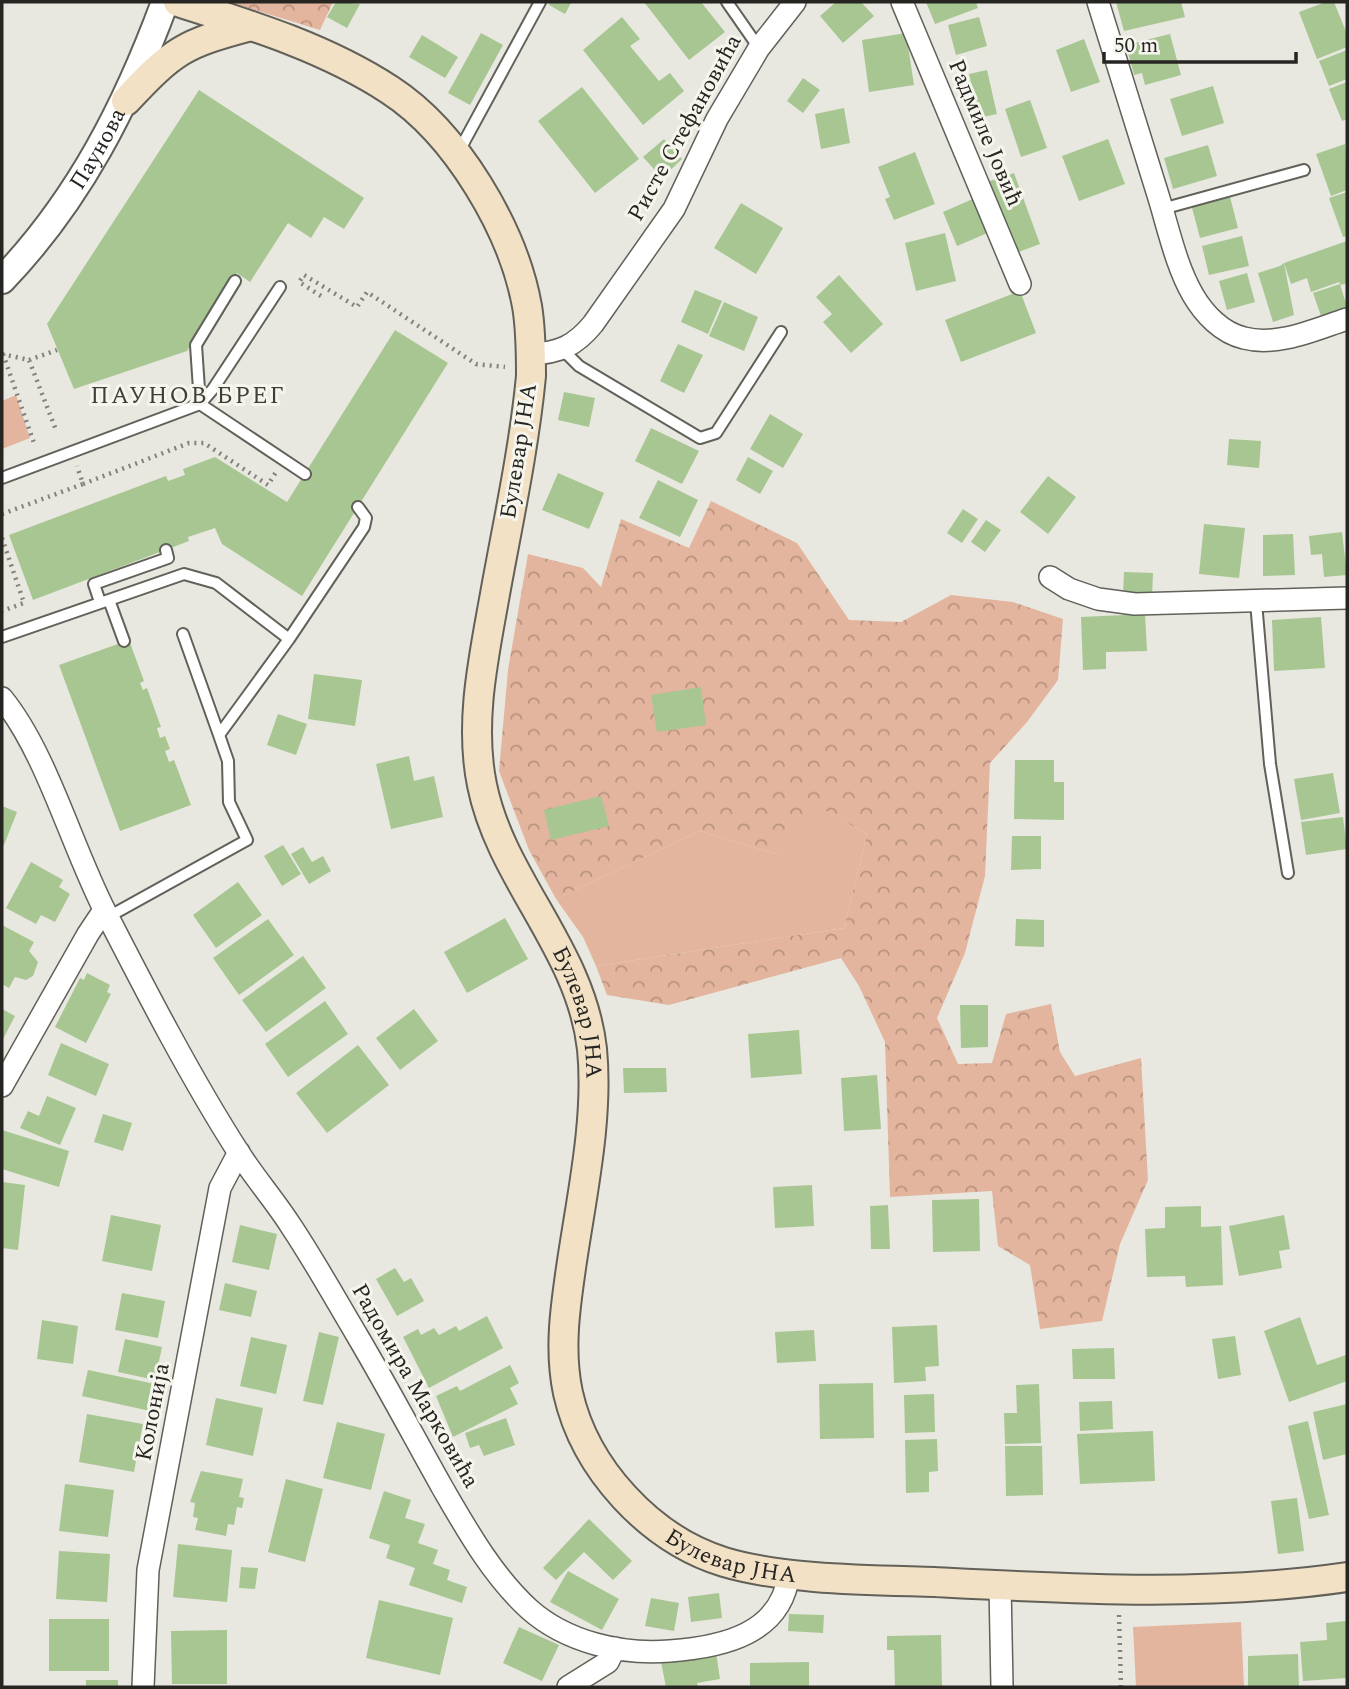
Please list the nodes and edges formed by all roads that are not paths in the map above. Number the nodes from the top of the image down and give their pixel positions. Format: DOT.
graph roads {
  1 [pos="165,2"];
  2 [pos="178,2"];
  3 [pos="540,2"];
  4 [pos="727,2"];
  5 [pos="794,2"];
  6 [pos="902,2"];
  7 [pos="1098,2"];
  8 [pos="251,26"];
  9 [pos="759,48"];
  10 [pos="126,101"];
  11 [pos="457,155"];
  12 [pos="1304,170"];
  13 [pos="1162,209"];
  14 [pos="2,280"];
  15 [pos="235,281"];
  16 [pos="1020,284"];
  17 [pos="280,287"];
  18 [pos="1347,319"];
  19 [pos="780,332"];
  20 [pos="563,350"];
  21 [pos="520,361"];
  22 [pos="200,404"];
  23 [pos="305,474"];
  24 [pos="2,478"];
  25 [pos="358,507"];
  26 [pos="166,550"];
  27 [pos="1051,577"];
  28 [pos="1347,598"];
  29 [pos="104,601"];
  30 [pos="1256,602"];
  31 [pos="183,634"];
  32 [pos="2,637"];
  33 [pos="289,639"];
  34 [pos="124,641"];
  35 [pos="4,706"];
  36 [pos="219,735"];
  37 [pos="1288,873"];
  38 [pos="106,914"];
  39 [pos="2,1086"];
  40 [pos="239,1152"];
  41 [pos="789,1573"];
  42 [pos="1347,1577"];
  43 [pos="1000,1586"];
  44 [pos="615,1648"];
  45 [pos="143,1687"];
  46 [pos="568,1687"];
  47 [pos="1002,1687"];
  1 -- 10 [label="street, Паунова"];
  2 -- 8 [label="main road, Булевар ЈНА"];
  3 -- 11 [label="lane"];
  4 -- 9 [label="lane"];
  5 -- 9 [label="street, Ристе Стефановића"];
  6 -- 16 [label="street, Радмиле Јовић"];
  7 -- 13 [label="street"];
  8 -- 10 [label="main road"];
  8 -- 11 [label="main road, Булевар ЈНА"];
  9 -- 20 [label="street, Ристе Стефановића"];
  10 -- 14 [label="street, Паунова"];
  11 -- 21 [label="main road, Булевар ЈНА"];
  12 -- 13 [label="lane"];
  13 -- 18 [label="street"];
  15 -- 22 [label="lane"];
  17 -- 22 [label="lane"];
  19 -- 20 [label="lane"];
  20 -- 21 [label="street"];
  21 -- 41 [label="main road, Булевар ЈНА"];
  22 -- 23 [label="lane"];
  22 -- 24 [label="lane"];
  25 -- 33 [label="lane"];
  26 -- 29 [label="lane"];
  27 -- 30 [label="street"];
  28 -- 30 [label="street"];
  29 -- 32 [label="lane"];
  29 -- 33 [label="lane"];
  29 -- 34 [label="lane"];
  30 -- 37 [label="lane"];
  31 -- 36 [label="lane"];
  33 -- 36 [label="lane"];
  35 -- 38 [label="street, Радомира Марковића"];
  36 -- 38 [label="lane"];
  38 -- 39 [label="street"];
  38 -- 40 [label="street, Радомира Марковића"];
  40 -- 44 [label="street, Радомира Марковића"];
  40 -- 45 [label="street, Колонија"];
  41 -- 43 [label="main road, Булевар ЈНА"];
  41 -- 44 [label="street, Радомира Марковића"];
  42 -- 43 [label="main road, Булевар ЈНА"];
  43 -- 47 [label="street"];
  44 -- 46 [label="street"];
}
